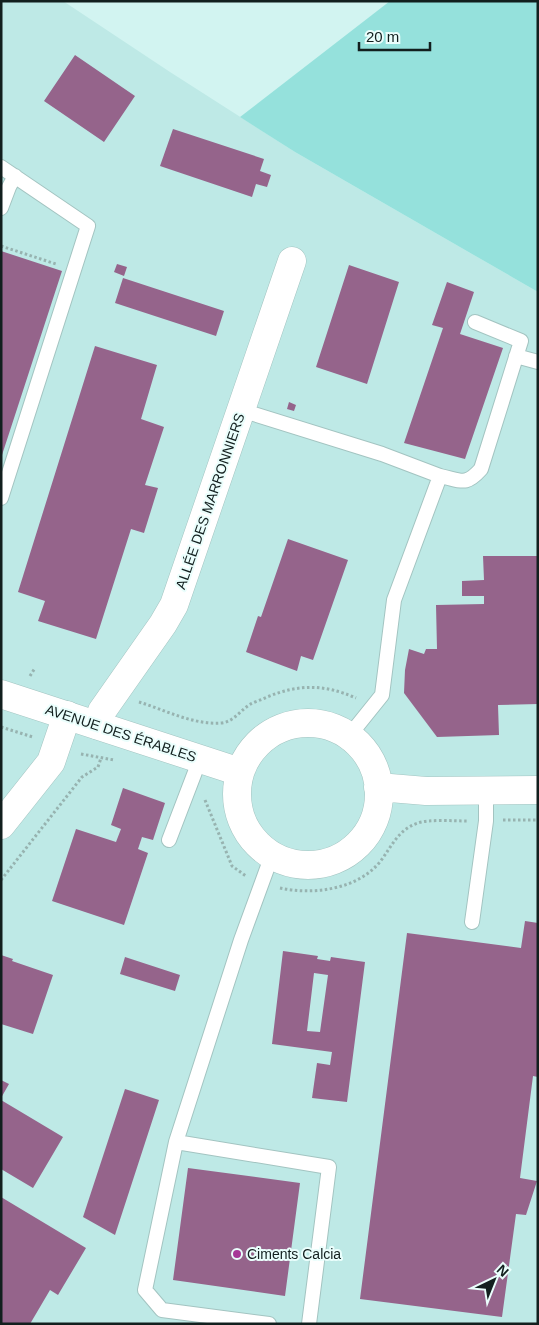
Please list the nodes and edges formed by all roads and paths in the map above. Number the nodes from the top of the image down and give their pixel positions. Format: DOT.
graph roads {
  1 [pos="1,166"];
  2 [pos="15,176"];
  3 [pos="1,208"];
  4 [pos="1,246"];
  5 [pos="292,261"];
  6 [pos="74,269"];
  7 [pos="475,322"];
  8 [pos="516,356"];
  9 [pos="538,362"];
  10 [pos="241,410"];
  11 [pos="440,476"];
  12 [pos="1,498"];
  13 [pos="1,694"];
  14 [pos="114,694"];
  15 [pos="370,709"];
  16 [pos="67,716"];
  17 [pos="97,725"];
  18 [pos="349,736"];
  19 [pos="121,762"];
  20 [pos="195,771"];
  21 [pos="240,772"];
  22 [pos="378,787"];
  23 [pos="486,790"];
  24 [pos="538,790"];
  25 [pos="538,820"];
  26 [pos="486,821"];
  27 [pos="1,824"];
  28 [pos="169,840"];
  29 [pos="272,855"];
  30 [pos="1,880"];
  31 [pos="262,884"];
  32 [pos="472,922"];
  33 [pos="176,1142"];
  34 [pos="269,1324"];
  35 [pos="309,1324"];
  1 -- 2 [label="lane"];
  2 -- 3 [label="lane"];
  2 -- 6 [label="lane"];
  4 -- 6 [label="path"];
  5 -- 10 [label="street, ALLÉE DES MARRONNIERS"];
  6 -- 12 [label="lane"];
  7 -- 8 [label="lane"];
  8 -- 9 [label="lane"];
  8 -- 11 [label="lane"];
  10 -- 11 [label="lane"];
  10 -- 14 [label="street, ALLÉE DES MARRONNIERS"];
  11 -- 15 [label="lane"];
  13 -- 16 [label="street, AVENUE DES ÉRABLES"];
  14 -- 15 [label="path"];
  14 -- 17 [label="street, ALLÉE DES MARRONNIERS"];
  15 -- 18 [label="lane"];
  16 -- 17 [label="street, AVENUE DES ÉRABLES"];
  16 -- 27 [label="street"];
  17 -- 20 [label="street, AVENUE DES ÉRABLES"];
  18 -- 21 [label="street"];
  18 -- 22 [label="street"];
  19 -- 30 [label="path"];
  20 -- 21 [label="street, AVENUE DES ÉRABLES"];
  20 -- 28 [label="lane"];
  20 -- 31 [label="path"];
  21 -- 29 [label="street"];
  22 -- 23 [label="street"];
  22 -- 29 [label="street"];
  23 -- 24 [label="street"];
  23 -- 26 [label="lane"];
  25 -- 26 [label="path"];
  26 -- 31 [label="path"];
  26 -- 32 [label="lane"];
  29 -- 31 [label="lane"];
  31 -- 33 [label="lane"];
  33 -- 34 [label="lane"];
  33 -- 35 [label="lane"];
}
